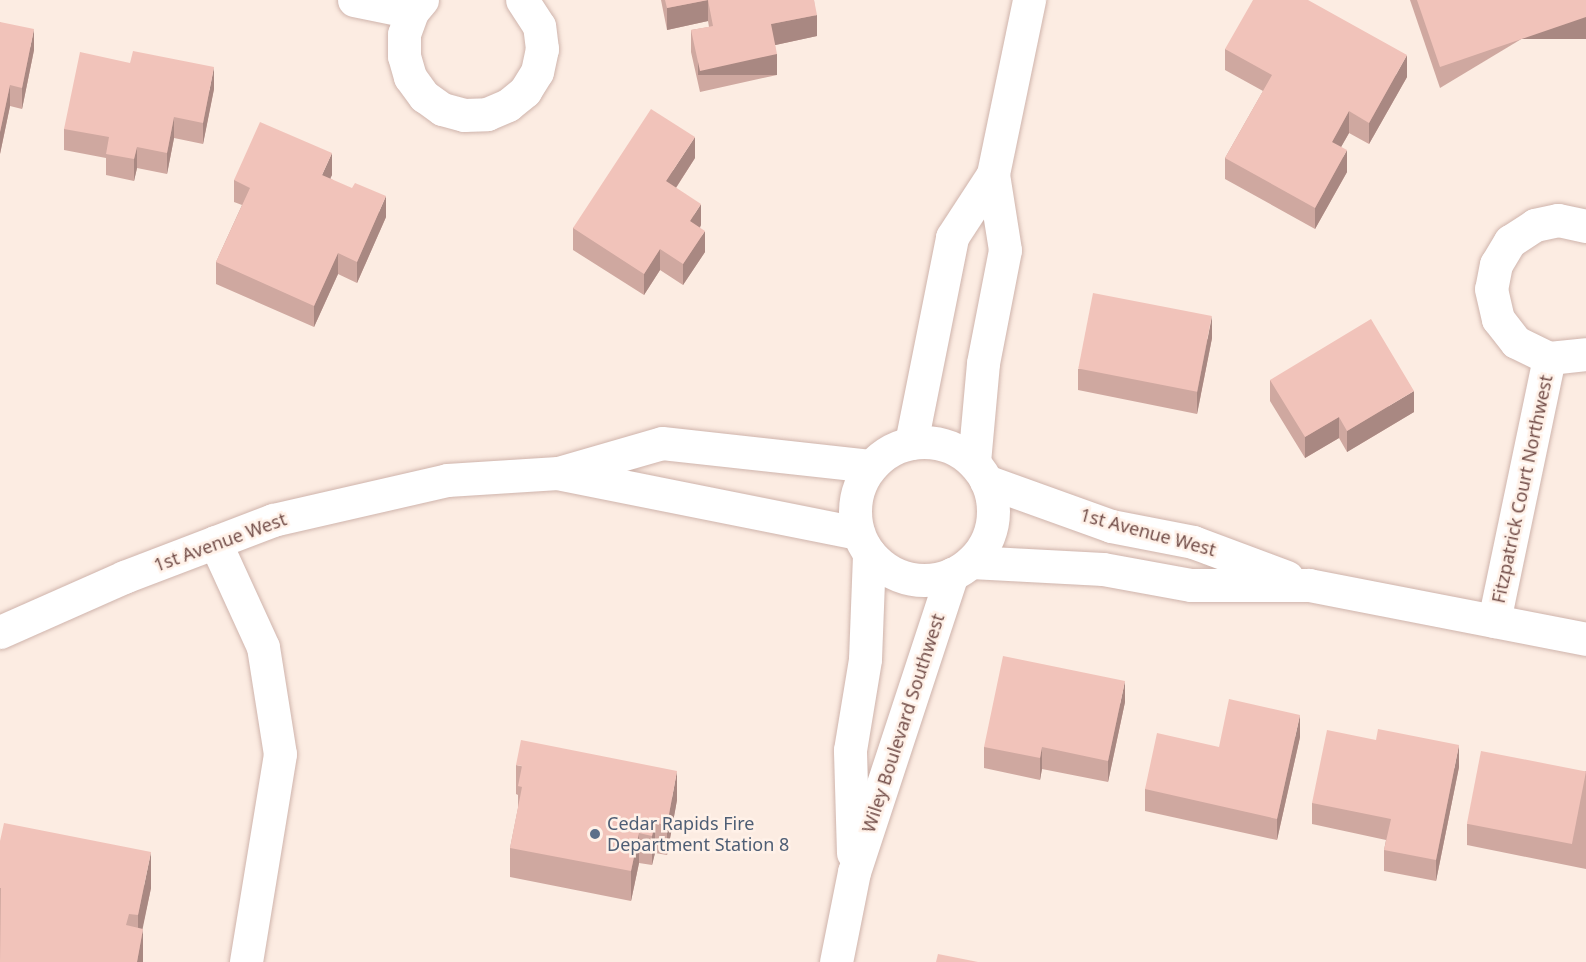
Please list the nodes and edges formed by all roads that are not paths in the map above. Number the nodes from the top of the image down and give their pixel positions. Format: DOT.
graph roads {
  1 [pos="354,0"];
  2 [pos="522,0"];
  3 [pos="1029,0"];
  4 [pos="417,6"];
  5 [pos="993,174"];
  6 [pos="1586,226"];
  7 [pos="1586,354"];
  8 [pos="1549,358"];
  9 [pos="911,442"];
  10 [pos="870,466"];
  11 [pos="980,471"];
  12 [pos="558,473"];
  13 [pos="215,542"];
  14 [pos="864,543"];
  15 [pos="962,568"];
  16 [pos="1309,585"];
  17 [pos="1494,621"];
  18 [pos="0,632"];
  19 [pos="1586,639"];
  20 [pos="854,872"];
  21 [pos="246,962"];
  22 [pos="837,962"];
  1 -- 4 [label="street"];
  2 -- 4 [label="street"];
  3 -- 5 [label="street"];
  5 -- 9 [label="street"];
  5 -- 11 [label="street"];
  6 -- 8 [label="street, Fitzpatrick Court Northwest"];
  7 -- 8 [label="street, Fitzpatrick Court Northwest"];
  8 -- 17 [label="street, Fitzpatrick Court Northwest"];
  9 -- 10 [label="street"];
  9 -- 11 [label="street"];
  10 -- 12 [label="street, 1st Avenue West"];
  10 -- 14 [label="street"];
  11 -- 15 [label="street"];
  11 -- 16 [label="street, 1st Avenue West"];
  12 -- 13 [label="street, 1st Avenue West"];
  12 -- 14 [label="street, 1st Avenue West"];
  13 -- 18 [label="street, 1st Avenue West"];
  13 -- 21 [label="street"];
  14 -- 15 [label="street"];
  14 -- 20 [label="street, Wiley Boulevard Southwest"];
  15 -- 16 [label="street, 1st Avenue West"];
  15 -- 20 [label="street, Wiley Boulevard Southwest"];
  16 -- 17 [label="street, 1st Avenue West"];
  17 -- 19 [label="street, 1st Avenue West"];
  20 -- 22 [label="street, Wiley Boulevard Southwest"];
}
